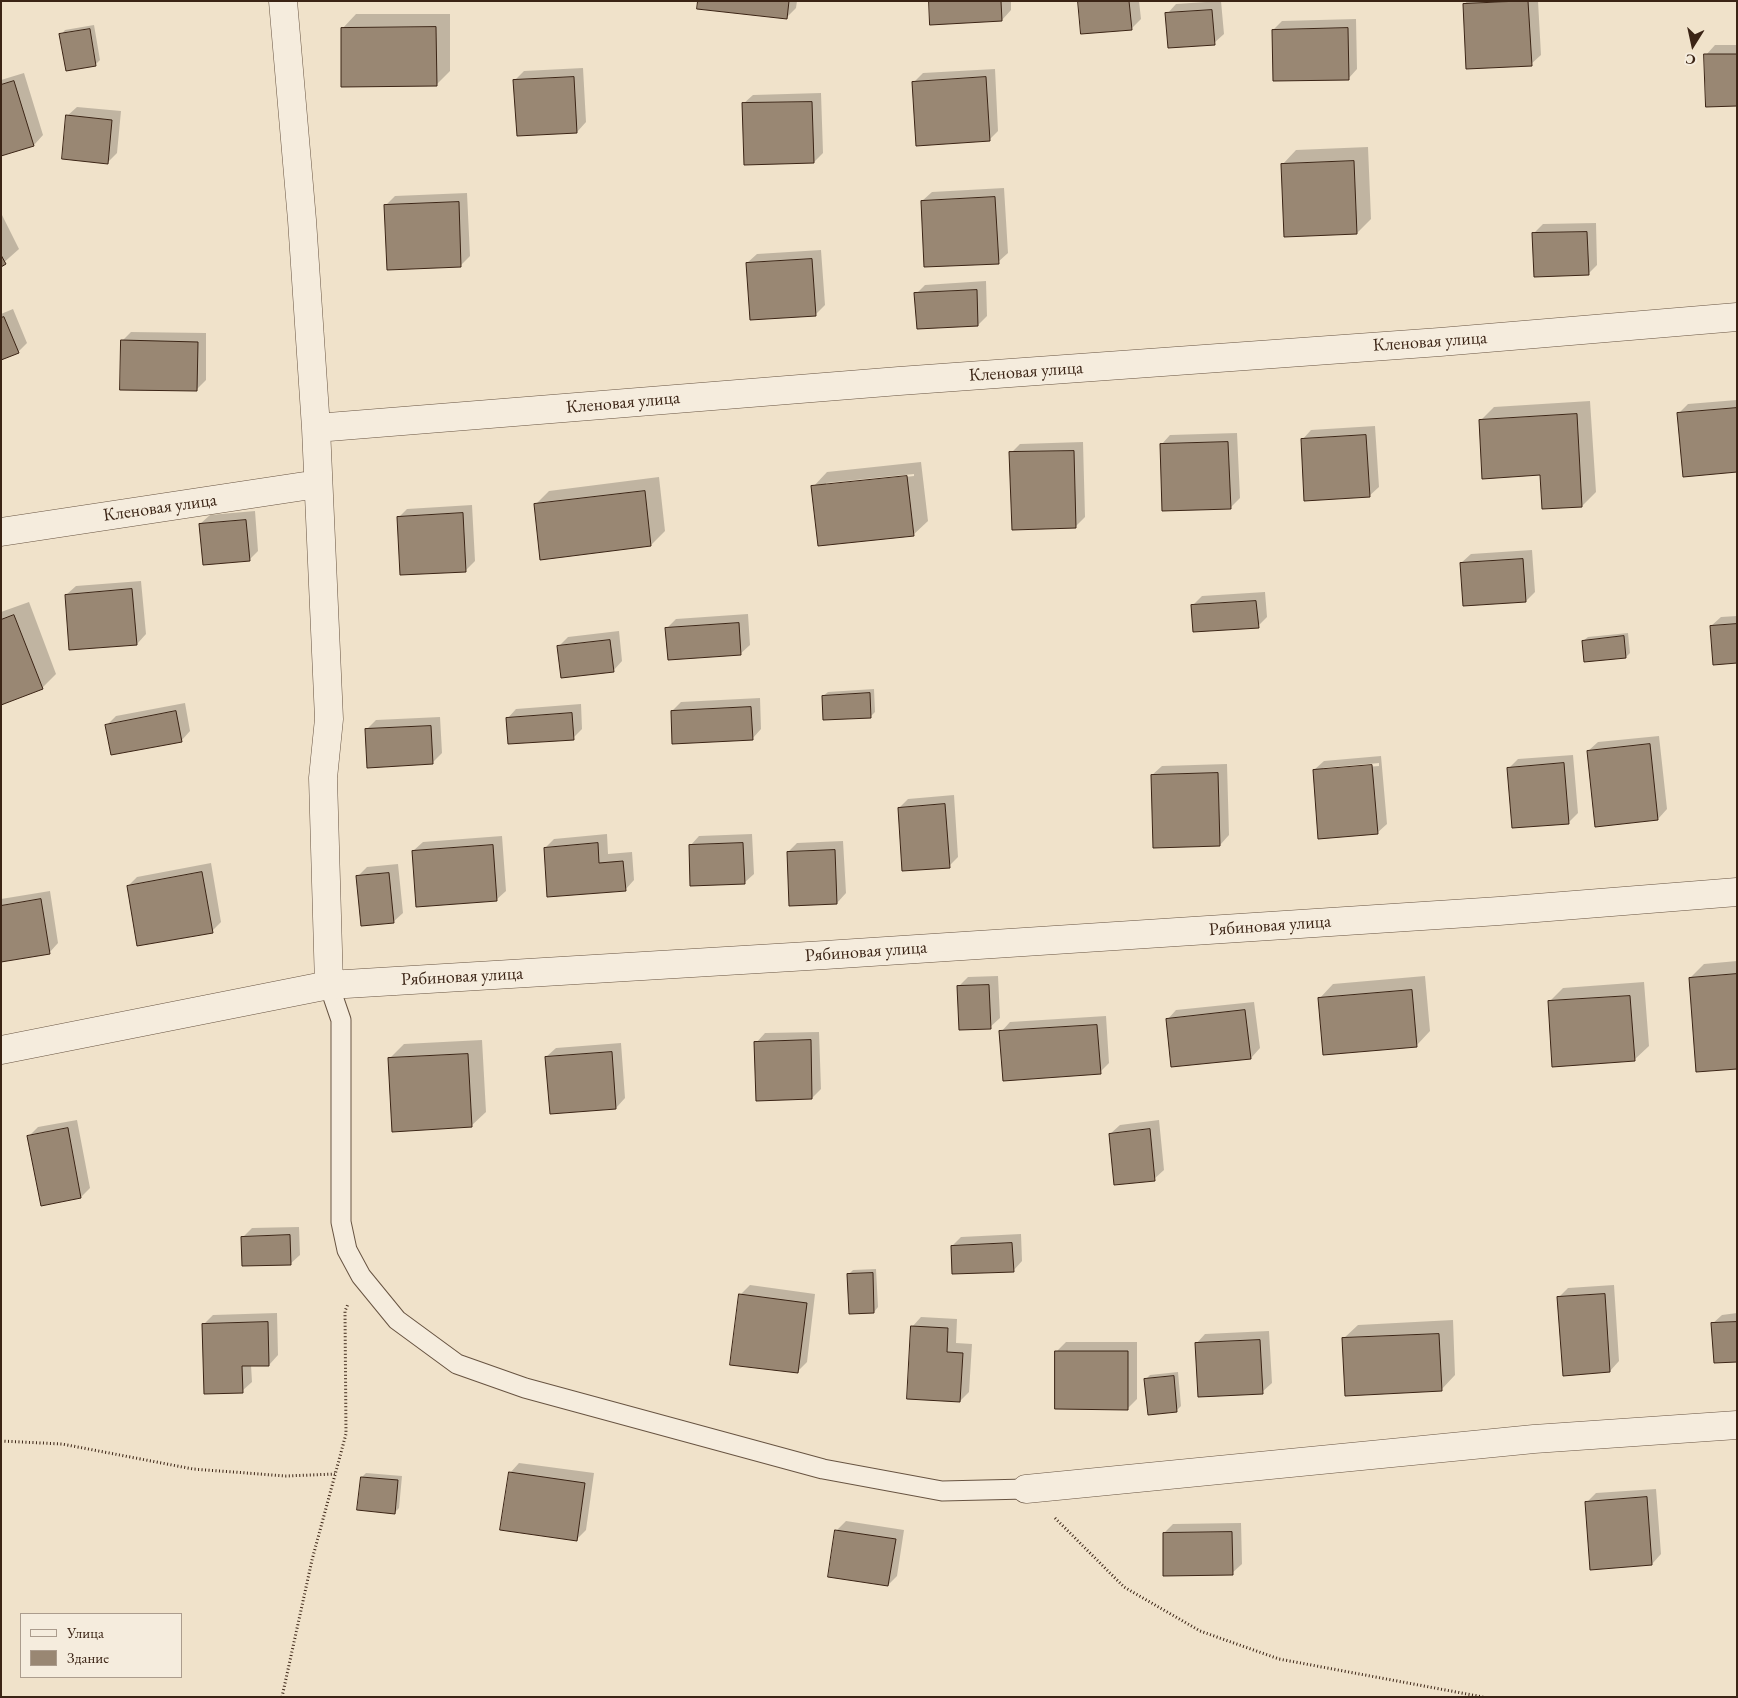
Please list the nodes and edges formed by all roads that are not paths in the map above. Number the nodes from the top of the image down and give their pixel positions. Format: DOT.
graph roads {
  1 [pos="283,1"];
  2 [pos="1737,317"];
  3 [pos="316,428"];
  4 [pos="318,484"];
  5 [pos="1,532"];
  6 [pos="1737,892"];
  7 [pos="329,984"];
  8 [pos="1,1050"];
  9 [pos="1737,1425"];
  10 [pos="1026,1489"];
  1 -- 3 [label="street"];
  2 -- 3 [label="street, Кленовая улица"];
  3 -- 4 [label="street"];
  4 -- 5 [label="street, Кленовая улица"];
  4 -- 7 [label="street"];
  6 -- 7 [label="street, Рябиновая улица"];
  7 -- 8 [label="street, Рябиновая улица"];
  7 -- 10 [label="lane"];
  9 -- 10 [label="street"];
}
